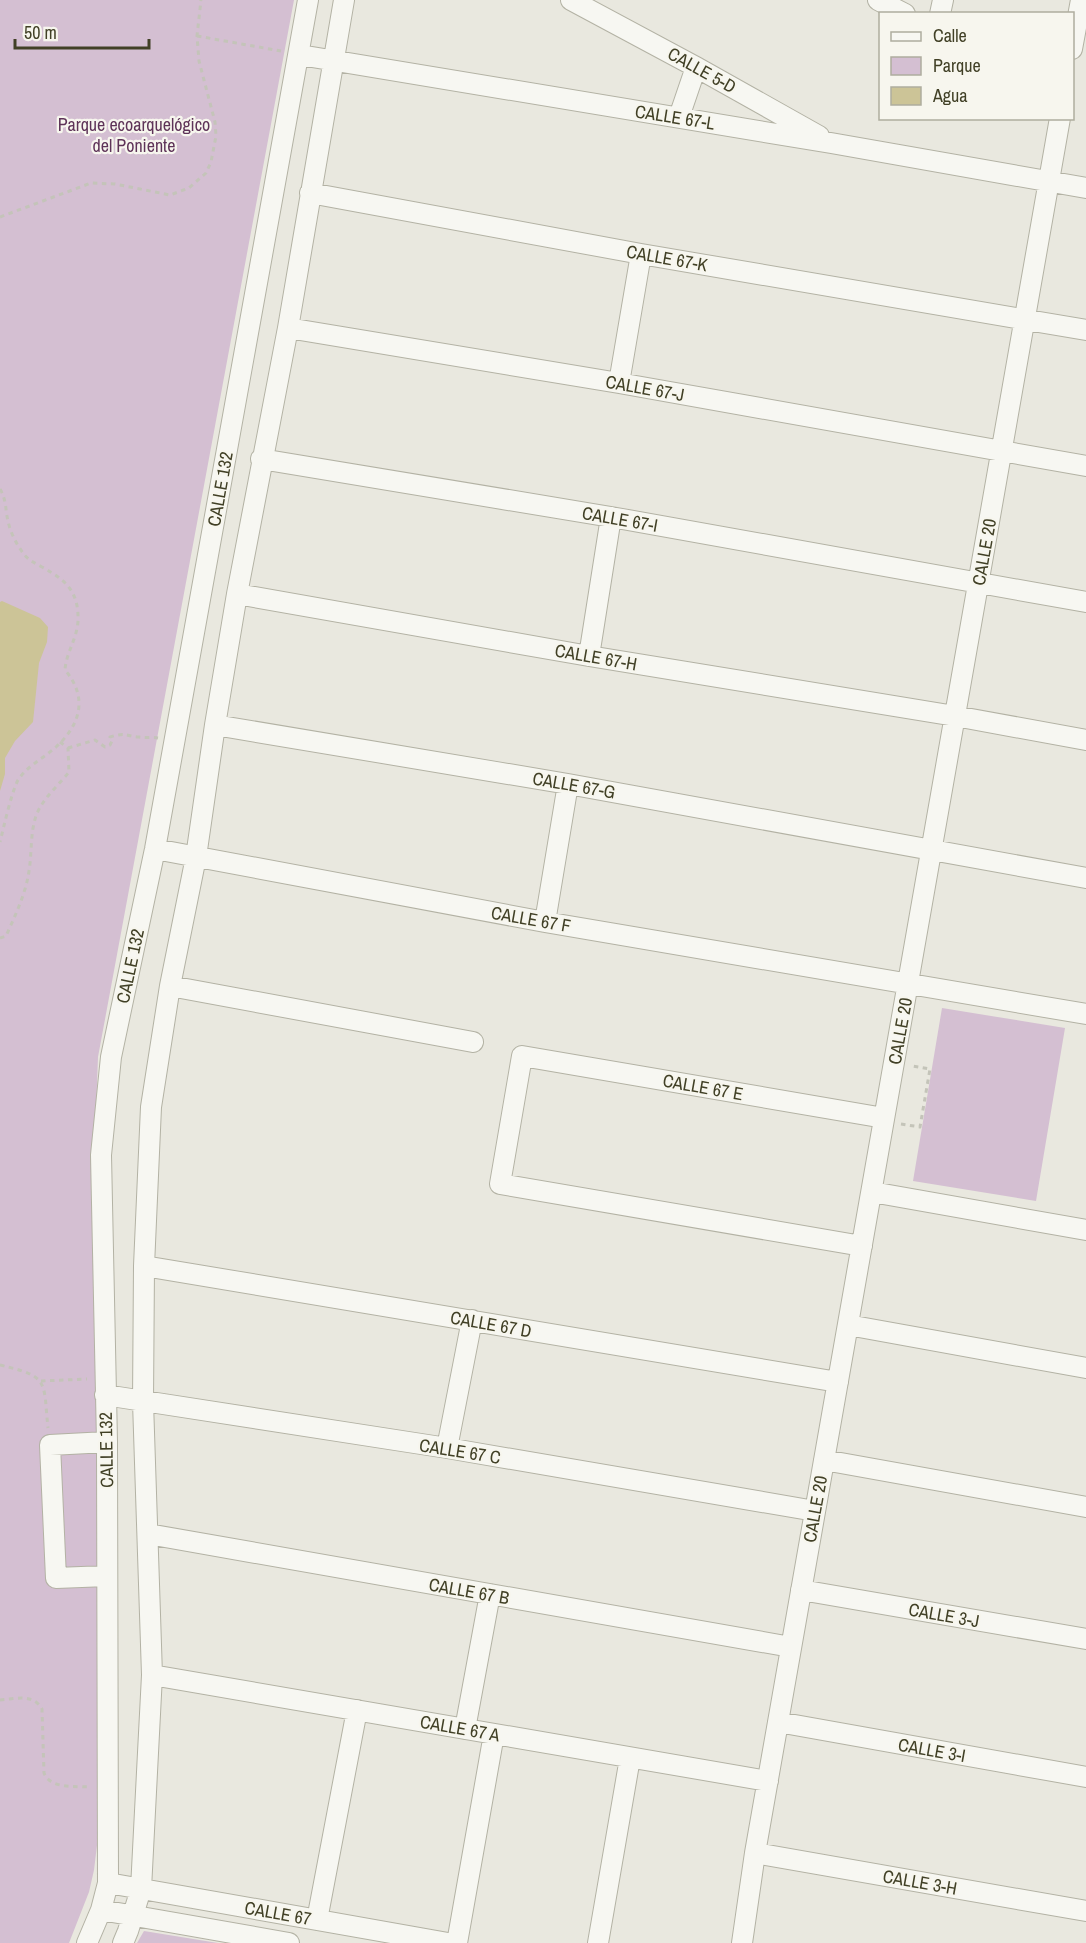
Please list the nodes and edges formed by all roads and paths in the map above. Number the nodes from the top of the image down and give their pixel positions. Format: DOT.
graph roads {
  1 [pos="201,0"];
  2 [pos="308,0"];
  3 [pos="344,0"];
  4 [pos="571,0"];
  5 [pos="878,0"];
  6 [pos="1081,0"];
  7 [pos="594,6"];
  8 [pos="901,12"];
  9 [pos="197,36"];
  10 [pos="1074,38"];
  11 [pos="291,53"];
  12 [pos="334,61"];
  13 [pos="696,67"];
  14 [pos="679,117"];
  15 [pos="1060,120"];
  16 [pos="831,143"];
  17 [pos="1049,181"];
  18 [pos="1086,188"];
  19 [pos="310,193"];
  20 [pos="0,217"];
  21 [pos="641,254"];
  22 [pos="1025,320"];
  23 [pos="288,328"];
  24 [pos="1086,330"];
  25 [pos="619,383"];
  26 [pos="1002,450"];
  27 [pos="261,459"];
  28 [pos="1086,466"];
  29 [pos="0,489"];
  30 [pos="610,517"];
  31 [pos="979,583"];
  32 [pos="237,594"];
  33 [pos="1086,602"];
  34 [pos="589,656"];
  35 [pos="955,716"];
  36 [pos="215,725"];
  37 [pos="153,737"];
  38 [pos="1086,740"];
  39 [pos="60,742"];
  40 [pos="68,748"];
  41 [pos="568,784"];
  42 [pos="0,842"];
  43 [pos="155,849"];
  44 [pos="932,849"];
  45 [pos="196,857"];
  46 [pos="1086,878"];
  47 [pos="545,922"];
  48 [pos="0,938"];
  49 [pos="908,983"];
  50 [pos="170,986"];
  51 [pos="1086,1014"];
  52 [pos="473,1042"];
  53 [pos="908,1065"];
  54 [pos="891,1120"];
  55 [pos="872,1192"];
  56 [pos="1086,1230"];
  57 [pos="862,1246"];
  58 [pos="144,1266"];
  59 [pos="472,1320"];
  60 [pos="848,1325"];
  61 [pos="0,1365"];
  62 [pos="1086,1368"];
  63 [pos="41,1381"];
  64 [pos="838,1382"];
  65 [pos="105,1387"];
  66 [pos="143,1402"];
  67 [pos="107,1442"];
  68 [pos="50,1444"];
  69 [pos="447,1448"];
  70 [pos="824,1460"];
  71 [pos="1086,1507"];
  72 [pos="815,1511"];
  73 [pos="148,1534"];
  74 [pos="107,1576"];
  75 [pos="801,1590"];
  76 [pos="490,1594"];
  77 [pos="1086,1639"];
  78 [pos="791,1647"];
  79 [pos="152,1675"];
  80 [pos="0,1700"];
  81 [pos="357,1710"];
  82 [pos="778,1722"];
  83 [pos="465,1729"];
  84 [pos="495,1734"];
  85 [pos="630,1758"];
  86 [pos="1086,1777"];
  87 [pos="768,1781"];
  88 [pos="92,1787"];
  89 [pos="755,1853"];
  90 [pos="108,1883"];
  91 [pos="141,1889"];
  92 [pos="101,1910"];
  93 [pos="1086,1911"];
  94 [pos="132,1916"];
  95 [pos="317,1920"];
  96 [pos="87,1943"];
  97 [pos="123,1943"];
  98 [pos="289,1943"];
  99 [pos="448,1943"];
  100 [pos="457,1943"];
  101 [pos="598,1943"];
  102 [pos="742,1943"];
  1 -- 9 [label="path"];
  2 -- 11 [label="street, CALLE 132"];
  3 -- 12 [label="street, CALLE 132"];
  4 -- 7 [label="street, CALLE 5-D"];
  5 -- 8 [label="street"];
  6 -- 10 [label="street"];
  7 -- 13 [label="street, CALLE 5-D"];
  9 -- 11 [label="path"];
  9 -- 20 [label="path"];
  11 -- 12 [label="street, CALLE 67-L"];
  11 -- 43 [label="street, CALLE 132"];
  12 -- 14 [label="street, CALLE 67-L"];
  12 -- 19 [label="street, CALLE 132"];
  13 -- 14 [label="street"];
  13 -- 16 [label="street, CALLE 5-D"];
  14 -- 16 [label="street, CALLE 67-L"];
  15 -- 17 [label="street, CALLE 20"];
  16 -- 17 [label="street, CALLE 67-L"];
  17 -- 18 [label="street"];
  17 -- 22 [label="street, CALLE 20"];
  19 -- 21 [label="street, CALLE 67-K"];
  19 -- 23 [label="street, CALLE 132"];
  21 -- 22 [label="street, CALLE 67-K"];
  21 -- 25 [label="street"];
  22 -- 24 [label="street, CALLE 67-K"];
  22 -- 26 [label="street, CALLE 20"];
  23 -- 25 [label="street, CALLE 67-J"];
  23 -- 27 [label="street, CALLE 132"];
  25 -- 26 [label="street, CALLE 67-J"];
  26 -- 28 [label="street, CALLE 67-J"];
  26 -- 31 [label="street, CALLE 20"];
  27 -- 30 [label="street, CALLE 67-I"];
  27 -- 32 [label="street, CALLE 132"];
  29 -- 39 [label="path"];
  30 -- 31 [label="street, CALLE 67-I"];
  30 -- 34 [label="street"];
  31 -- 33 [label="street, CALLE 67-I"];
  31 -- 35 [label="street, CALLE 20"];
  32 -- 34 [label="street, CALLE 67-H"];
  32 -- 36 [label="street, CALLE 132"];
  34 -- 35 [label="street, CALLE 67-H"];
  35 -- 38 [label="street"];
  35 -- 44 [label="street, CALLE 20"];
  36 -- 41 [label="street, CALLE 67-G"];
  36 -- 45 [label="street, CALLE 132"];
  37 -- 40 [label="path"];
  39 -- 40 [label="path"];
  39 -- 42 [label="path"];
  40 -- 48 [label="path"];
  41 -- 44 [label="street, CALLE 67-G"];
  41 -- 47 [label="street"];
  43 -- 45 [label="street, CALLE 67 F"];
  43 -- 65 [label="street, CALLE 132"];
  44 -- 46 [label="street, CALLE 67-G"];
  44 -- 49 [label="street, CALLE 20"];
  45 -- 47 [label="street, CALLE 67 F"];
  45 -- 50 [label="street, CALLE 132"];
  47 -- 49 [label="street, CALLE 67 F"];
  49 -- 51 [label="street, CALLE 67 F"];
  49 -- 54 [label="street, CALLE 20"];
  50 -- 52 [label="street"];
  50 -- 58 [label="street, CALLE 132"];
  53 -- 54 [label="path"];
  54 -- 55 [label="street, CALLE 20"];
  54 -- 57 [label="street, CALLE 67 E"];
  55 -- 56 [label="street"];
  55 -- 57 [label="street, CALLE 20"];
  57 -- 60 [label="street, CALLE 20"];
  58 -- 59 [label="street, CALLE 67 D"];
  58 -- 66 [label="street, CALLE 132"];
  59 -- 64 [label="street, CALLE 67 D"];
  59 -- 69 [label="street"];
  60 -- 62 [label="street"];
  60 -- 64 [label="street, CALLE 20"];
  61 -- 63 [label="path"];
  63 -- 65 [label="path"];
  63 -- 68 [label="path"];
  64 -- 70 [label="street, CALLE 20"];
  65 -- 66 [label="street, CALLE 67 C"];
  65 -- 67 [label="street, CALLE 132"];
  66 -- 69 [label="street, CALLE 67 C"];
  66 -- 73 [label="street, CALLE 132"];
  67 -- 68 [label="street"];
  67 -- 74 [label="street, CALLE 132"];
  68 -- 74 [label="street"];
  69 -- 72 [label="street, CALLE 67 C"];
  70 -- 71 [label="street"];
  70 -- 72 [label="street, CALLE 20"];
  72 -- 75 [label="street, CALLE 20"];
  73 -- 76 [label="street, CALLE 67 B"];
  73 -- 79 [label="street, CALLE 132"];
  74 -- 90 [label="street, CALLE 132"];
  75 -- 77 [label="street, CALLE 3-J"];
  75 -- 78 [label="street, CALLE 20"];
  76 -- 78 [label="street, CALLE 67 B"];
  76 -- 83 [label="street"];
  78 -- 82 [label="street, CALLE 20"];
  79 -- 81 [label="street, CALLE 67 A"];
  79 -- 91 [label="street, CALLE 132"];
  80 -- 88 [label="path"];
  81 -- 83 [label="street, CALLE 67 A"];
  81 -- 95 [label="street"];
  82 -- 86 [label="street, CALLE 3-I"];
  82 -- 87 [label="street, CALLE 20"];
  83 -- 84 [label="street, CALLE 67 A"];
  84 -- 85 [label="street, CALLE 67 A"];
  84 -- 100 [label="street"];
  85 -- 87 [label="street, CALLE 67 A"];
  85 -- 101 [label="street"];
  87 -- 89 [label="street, CALLE 20"];
  89 -- 93 [label="street, CALLE 3-H"];
  89 -- 102 [label="street, CALLE 20"];
  90 -- 91 [label="street, CALLE 67"];
  90 -- 92 [label="street, CALLE 132"];
  91 -- 94 [label="street, CALLE 132"];
  91 -- 95 [label="street, CALLE 67"];
  92 -- 94 [label="street"];
  92 -- 96 [label="street, CALLE 132"];
  94 -- 97 [label="street, CALLE 132"];
  94 -- 98 [label="street"];
  95 -- 99 [label="street, CALLE 67"];
}
